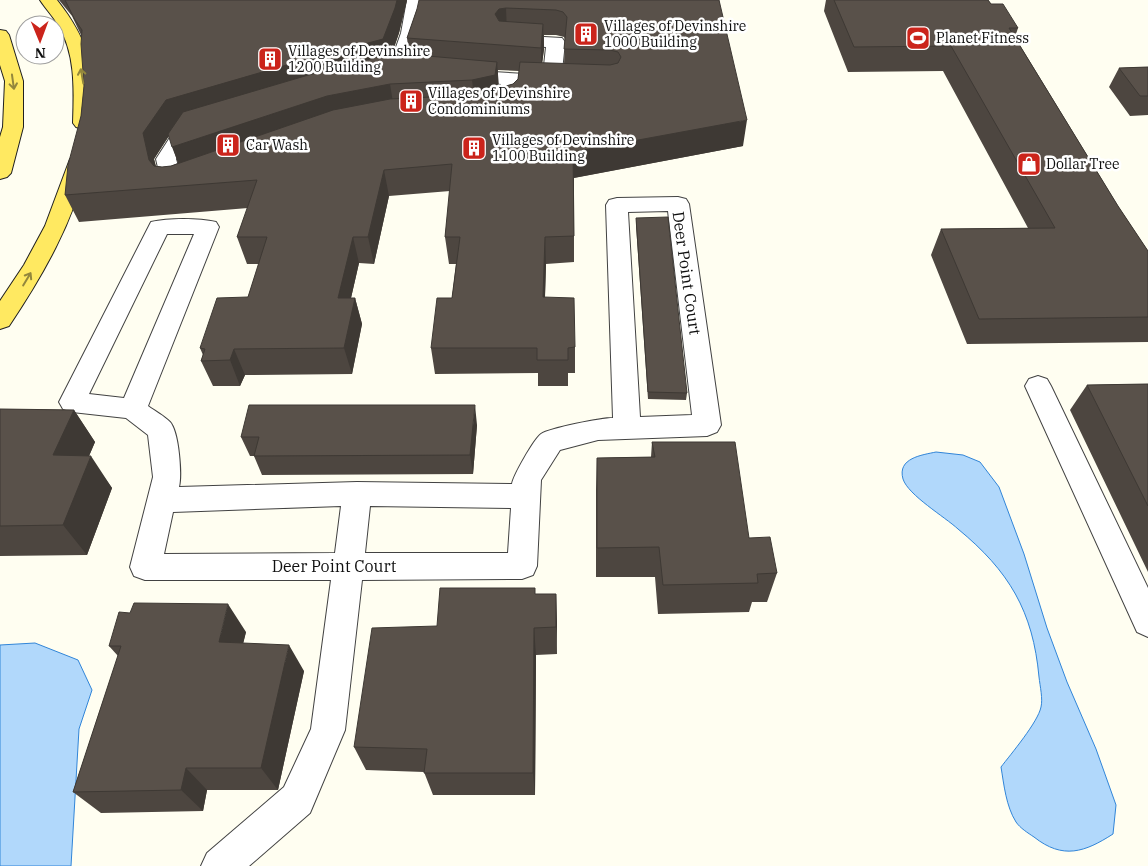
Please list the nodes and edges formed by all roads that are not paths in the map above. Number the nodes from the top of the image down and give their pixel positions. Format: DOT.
graph roads {
  1 [pos="48,0"];
  2 [pos="415,0"];
  3 [pos="0,35"];
  4 [pos="507,40"];
  5 [pos="397,72"];
  6 [pos="444,74"];
  7 [pos="511,80"];
  8 [pos="467,114"];
  9 [pos="216,121"];
  10 [pos="210,172"];
  11 [pos="0,174"];
  12 [pos="0,320"];
  13 [pos="1038,386"];
  14 [pos="133,409"];
  15 [pos="627,428"];
  16 [pos="357,494"];
  17 [pos="526,496"];
  18 [pos="161,500"];
  19 [pos="348,566"];
  20 [pos="1148,622"];
  21 [pos="220,866"];
  12 -- 1 [label="main road, one-way"];
  2 -- 5 [label="street"];
  3 -- 11 [label="main road, one-way"];
  4 -- 7 [label="street"];
  6 -- 7 [label="street"];
  7 -- 8 [label="street"];
  9 -- 10 [label="street"];
  13 -- 20 [label="street"];
  14 -- 14 [label="street"];
  14 -- 18 [label="street, Deer Point Court"];
  15 -- 15 [label="street, Deer Point Court"];
  15 -- 17 [label="street, Deer Point Court"];
  16 -- 17 [label="street"];
  16 -- 18 [label="street"];
  16 -- 19 [label="street"];
  17 -- 19 [label="street, Deer Point Court"];
  18 -- 19 [label="street, Deer Point Court"];
  19 -- 21 [label="street"];
}
